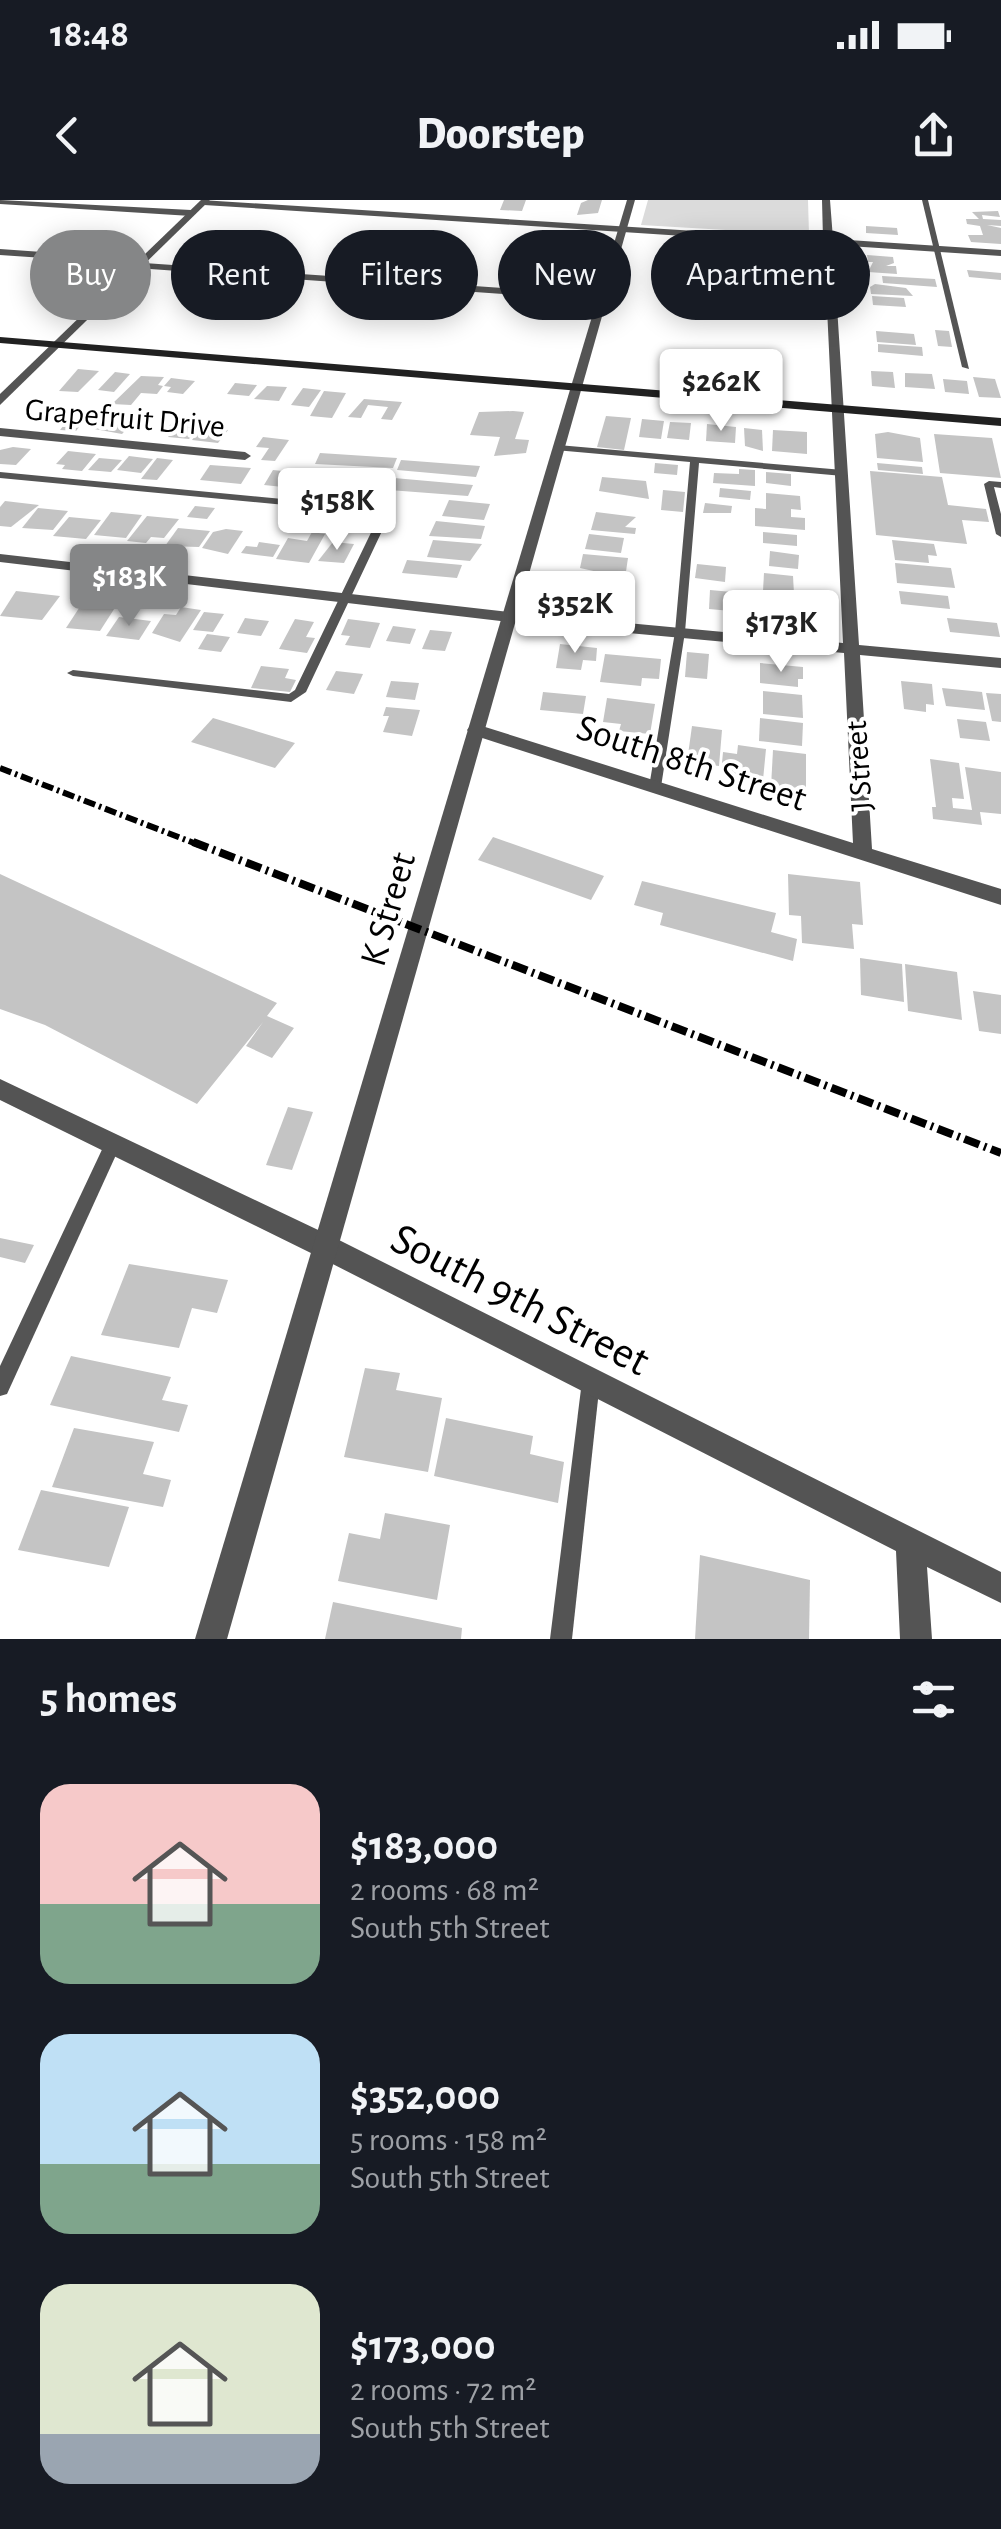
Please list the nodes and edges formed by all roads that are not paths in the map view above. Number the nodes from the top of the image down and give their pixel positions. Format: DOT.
graph roads {
  1 [pos="631,200"];
  2 [pos="826,200"];
  3 [pos="925,200"];
  4 [pos="0,201"];
  5 [pos="205,201"];
  6 [pos="191,213"];
  7 [pos="622,230"];
  8 [pos="827,230"];
  9 [pos="870,245"];
  10 [pos="937,249"];
  11 [pos="151,251"];
  12 [pos="0,252"];
  13 [pos="1001,253"];
  14 [pos="30,255"];
  15 [pos="151,265"];
  16 [pos="498,290"];
  17 [pos="81,320"];
  18 [pos="596,320"];
  19 [pos="833,320"];
  20 [pos="0,340"];
  21 [pos="54,347"];
  22 [pos="966,367"];
  23 [pos="576,388"];
  24 [pos="0,401"];
  25 [pos="838,409"];
  26 [pos="1001,422"];
  27 [pos="0,432"];
  28 [pos="558,448"];
  29 [pos="246,456"];
  30 [pos="695,460"];
  31 [pos="843,473"];
  32 [pos="0,475"];
  33 [pos="1001,485"];
  34 [pos="1001,534"];
  35 [pos="0,558"];
  36 [pos="345,597"];
  37 [pos="510,617"];
  38 [pos="680,632"];
  39 [pos="851,647"];
  40 [pos="1001,663"];
  41 [pos="73,673"];
  42 [pos="476,730"];
  43 [pos="654,787"];
  44 [pos="863,853"];
  45 [pos="1001,897"];
  46 [pos="0,1089"];
  47 [pos="114,1144"];
  48 [pos="326,1247"];
  49 [pos="590,1382"];
  50 [pos="0,1387"];
  51 [pos="911,1544"];
  52 [pos="1001,1588"];
  53 [pos="211,1639"];
  54 [pos="561,1639"];
  55 [pos="916,1639"];
  1 -- 7 [label="street, K Street"];
  2 -- 8 [label="street, J Street"];
  3 -- 10 [label="lane"];
  4 -- 6 [label="street"];
  5 -- 6 [label="street"];
  5 -- 7 [label="street"];
  6 -- 11 [label="street"];
  9 -- 10 [label="street"];
  10 -- 13 [label="street"];
  10 -- 22 [label="lane"];
  12 -- 14 [label="street"];
  15 -- 16 [label="street"];
  17 -- 21 [label="street"];
  18 -- 23 [label="street, K Street"];
  19 -- 25 [label="street, J Street"];
  20 -- 21 [label="main road"];
  21 -- 23 [label="main road"];
  21 -- 24 [label="street"];
  23 -- 25 [label="main road"];
  23 -- 28 [label="street, K Street"];
  25 -- 26 [label="main road"];
  25 -- 31 [label="street, J Street"];
  27 -- 29 [label="street, Grapefruit Drive"];
  28 -- 30 [label="lane"];
  28 -- 37 [label="street, K Street"];
  30 -- 31 [label="lane"];
  30 -- 38 [label="lane"];
  31 -- 39 [label="street, J Street"];
  32 -- 36 [label="lane"];
  33 -- 34 [label="lane"];
  35 -- 36 [label="street"];
  36 -- 37 [label="street"];
  36 -- 41 [label="lane"];
  37 -- 38 [label="street"];
  37 -- 42 [label="street, K Street"];
  38 -- 39 [label="street"];
  38 -- 43 [label="lane"];
  39 -- 40 [label="street"];
  39 -- 44 [label="street, J Street"];
  42 -- 43 [label="street, South 8th Street"];
  42 -- 48 [label="street, K Street"];
  43 -- 44 [label="street, South 8th Street"];
  44 -- 45 [label="street, South 8th Street"];
  46 -- 47 [label="street, South 9th Street"];
  47 -- 48 [label="street, South 9th Street"];
  47 -- 50 [label="lane"];
  48 -- 49 [label="street, South 9th Street"];
  48 -- 53 [label="street, K Street"];
  49 -- 51 [label="street, South 9th Street"];
  49 -- 54 [label="lane"];
  51 -- 52 [label="street, South 9th Street"];
  51 -- 55 [label="street"];
}
